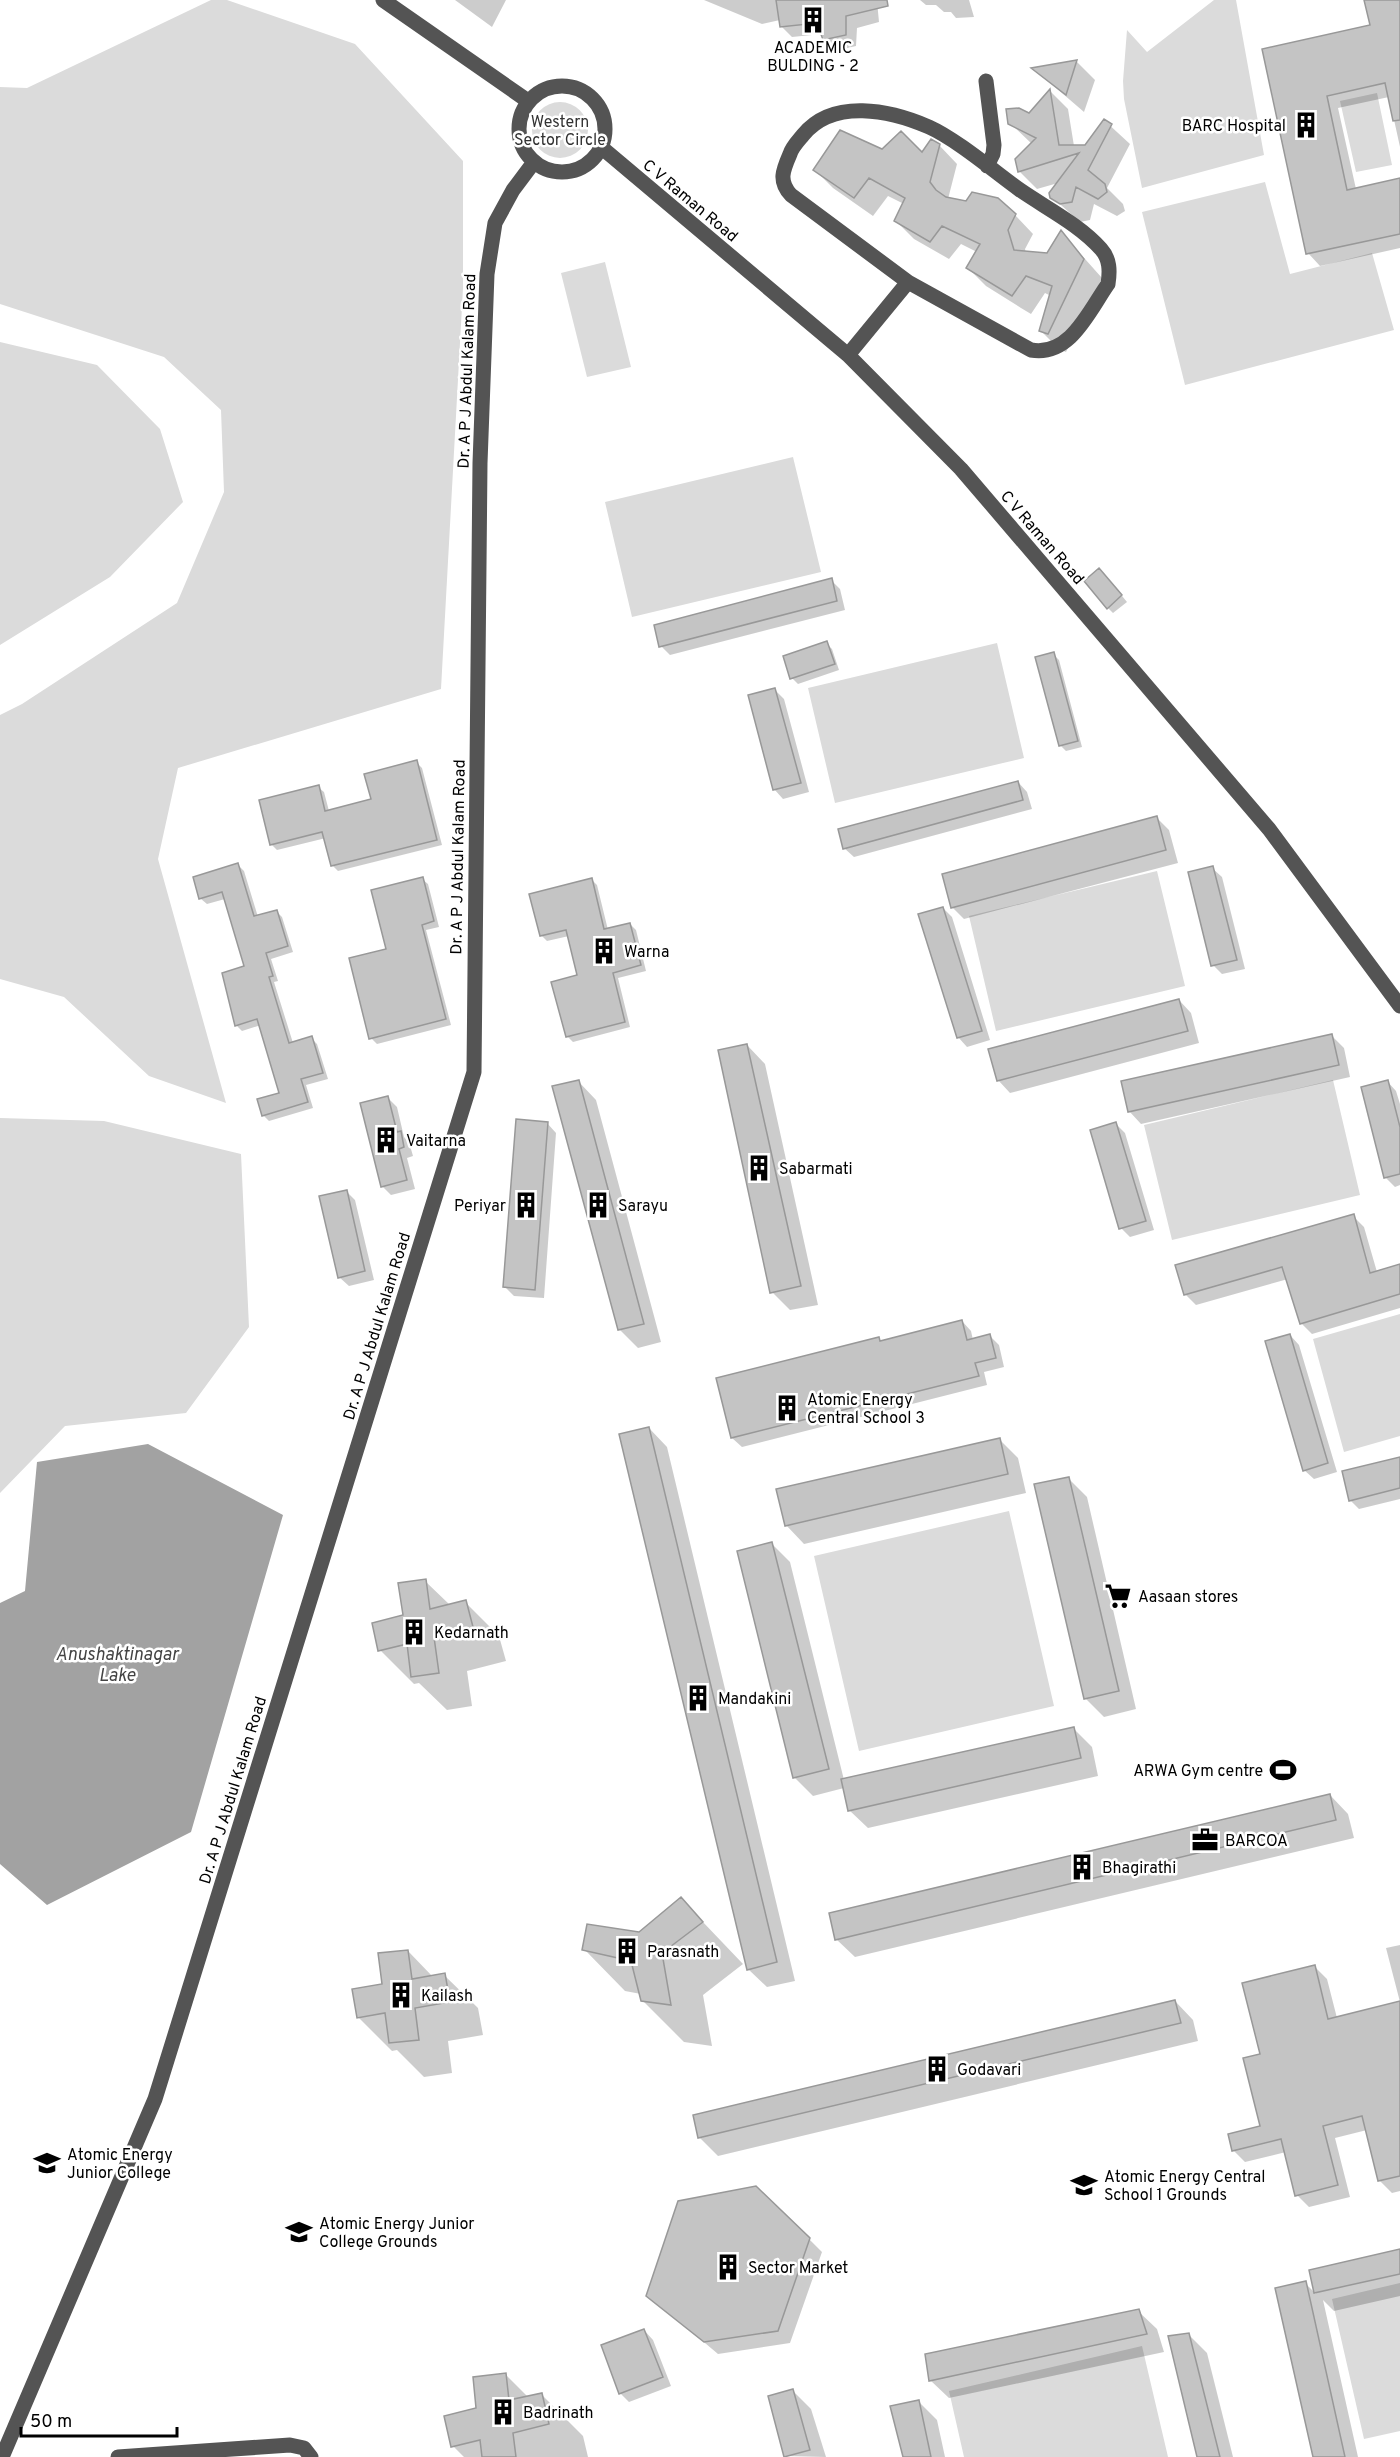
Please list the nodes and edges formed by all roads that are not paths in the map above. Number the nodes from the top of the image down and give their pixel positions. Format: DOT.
graph roads {
  1 [pos="382,0"];
  2 [pos="986,81"];
  3 [pos="528,101"];
  4 [pos="601,147"];
  5 [pos="534,162"];
  6 [pos="987,166"];
  7 [pos="908,282"];
  8 [pos="848,355"];
  9 [pos="1400,1006"];
  10 [pos="2,2457"];
  11 [pos="118,2457"];
  12 [pos="311,2457"];
  1 -- 3 [label="street"];
  2 -- 6 [label="street"];
  3 -- 4 [label="street"];
  3 -- 5 [label="street"];
  4 -- 5 [label="street"];
  4 -- 8 [label="street, C V Raman Road"];
  5 -- 10 [label="street, Dr. A P J Abdul Kalam Road"];
  6 -- 7 [label="street"];
  6 -- 7 [label="street"];
  7 -- 8 [label="street"];
  8 -- 9 [label="street, C V Raman Road"];
  11 -- 12 [label="street"];
}
